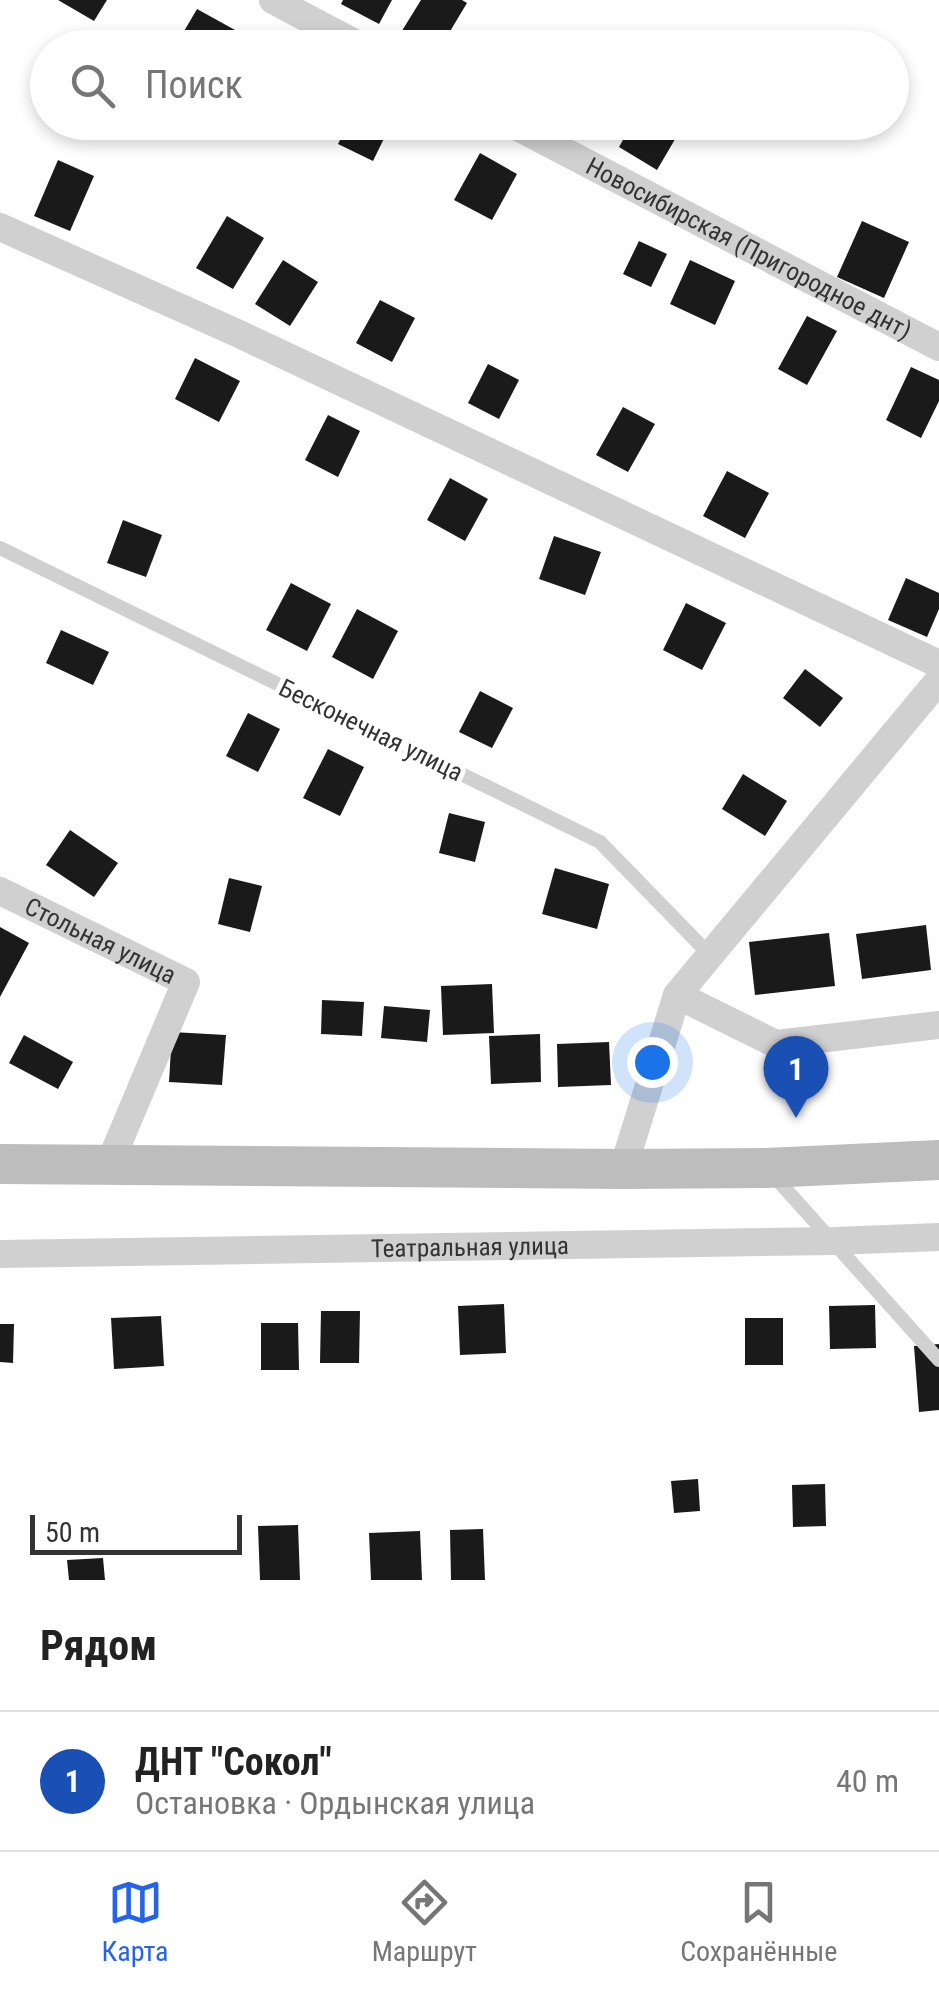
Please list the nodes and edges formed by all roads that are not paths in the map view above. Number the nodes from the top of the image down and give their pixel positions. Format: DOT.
graph roads {
  1 [pos="273,0"];
  2 [pos="330,30"];
  3 [pos="543,140"];
  4 [pos="0,227"];
  5 [pos="939,346"];
  6 [pos="0,548"];
  7 [pos="939,664"];
  8 [pos="939,680"];
  9 [pos="0,891"];
  10 [pos="710,955"];
  11 [pos="678,995"];
  12 [pos="939,1025"];
  13 [pos="939,1160"];
  14 [pos="0,1164"];
  15 [pos="109,1165"];
  16 [pos="766,1168"];
  17 [pos="623,1169"];
  18 [pos="939,1237"];
  19 [pos="834,1241"];
  20 [pos="0,1254"];
  21 [pos="939,1360"];
  1 -- 2 [label="street"];
  3 -- 5 [label="street, Новосибирская (Пригородное днт)"];
  4 -- 7 [label="street"];
  6 -- 10 [label="lane, Бесконечная улица"];
  8 -- 10 [label="street"];
  9 -- 15 [label="street, Стольная улица"];
  10 -- 11 [label="street"];
  11 -- 12 [label="street"];
  11 -- 17 [label="street"];
  13 -- 16 [label="street"];
  14 -- 15 [label="street"];
  15 -- 17 [label="street"];
  16 -- 17 [label="street"];
  16 -- 19 [label="lane"];
  18 -- 19 [label="street, Театральная улица"];
  19 -- 20 [label="street, Театральная улица"];
  19 -- 21 [label="lane"];
}
